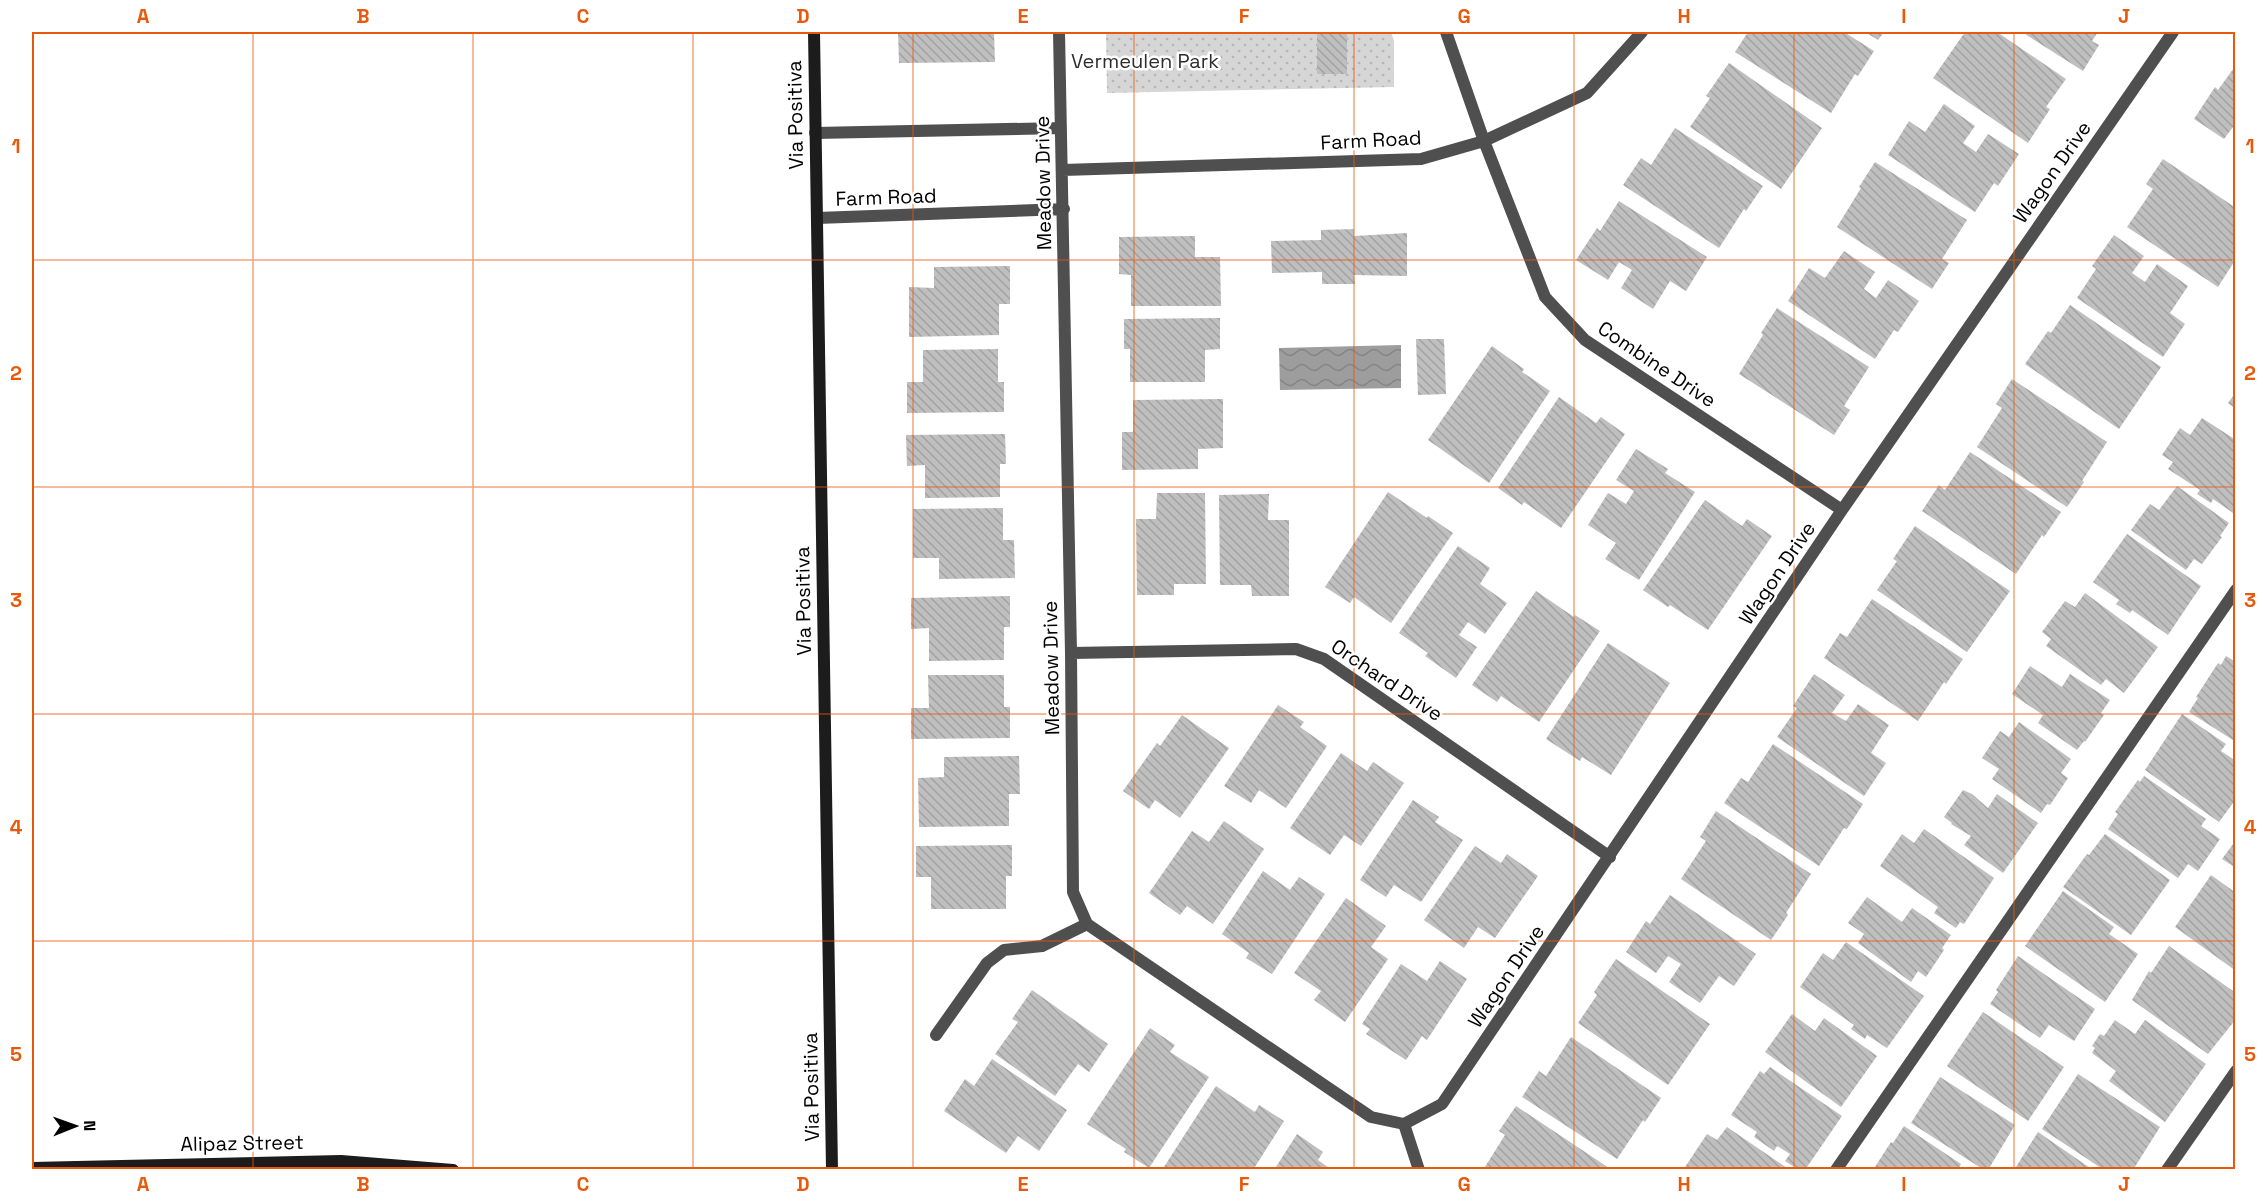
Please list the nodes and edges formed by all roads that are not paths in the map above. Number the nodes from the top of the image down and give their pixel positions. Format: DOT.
graph roads {
  1 [pos="814,32"];
  2 [pos="1059,32"];
  3 [pos="1446,32"];
  4 [pos="1642,32"];
  5 [pos="2173,32"];
  6 [pos="1061,128"];
  7 [pos="815,132"];
  8 [pos="1484,141"];
  9 [pos="1062,170"];
  10 [pos="1064,209"];
  11 [pos="817,218"];
  12 [pos="1842,510"];
  13 [pos="2235,590"];
  14 [pos="1071,653"];
  15 [pos="1610,857"];
  16 [pos="1087,924"];
  17 [pos="936,1035"];
  18 [pos="2235,1071"];
  19 [pos="1404,1124"];
  20 [pos="164,1167"];
  21 [pos="32,1168"];
  22 [pos="453,1170"];
  23 [pos="832,1170"];
  24 [pos="1419,1170"];
  25 [pos="1836,1170"];
  26 [pos="2168,1170"];
  1 -- 7 [label="street, Via Positiva"];
  2 -- 6 [label="street, Meadow Drive"];
  3 -- 8 [label="street, Combine Drive"];
  4 -- 8 [label="street, Farm Road"];
  5 -- 12 [label="street, Wagon Drive"];
  6 -- 7 [label="street"];
  6 -- 9 [label="street, Meadow Drive"];
  7 -- 11 [label="street, Via Positiva"];
  8 -- 9 [label="street, Farm Road"];
  8 -- 12 [label="street, Combine Drive"];
  9 -- 10 [label="street, Meadow Drive"];
  10 -- 11 [label="street, Farm Road"];
  10 -- 14 [label="street, Meadow Drive"];
  11 -- 23 [label="street, Via Positiva"];
  12 -- 15 [label="street, Wagon Drive"];
  13 -- 25 [label="street"];
  14 -- 15 [label="street, Orchard Drive"];
  14 -- 16 [label="street, Meadow Drive"];
  15 -- 19 [label="street, Wagon Drive"];
  16 -- 17 [label="street"];
  16 -- 19 [label="street"];
  18 -- 26 [label="street"];
  19 -- 24 [label="street"];
  20 -- 21 [label="street, Alipaz Street"];
  20 -- 22 [label="street, Alipaz Street"];
}
